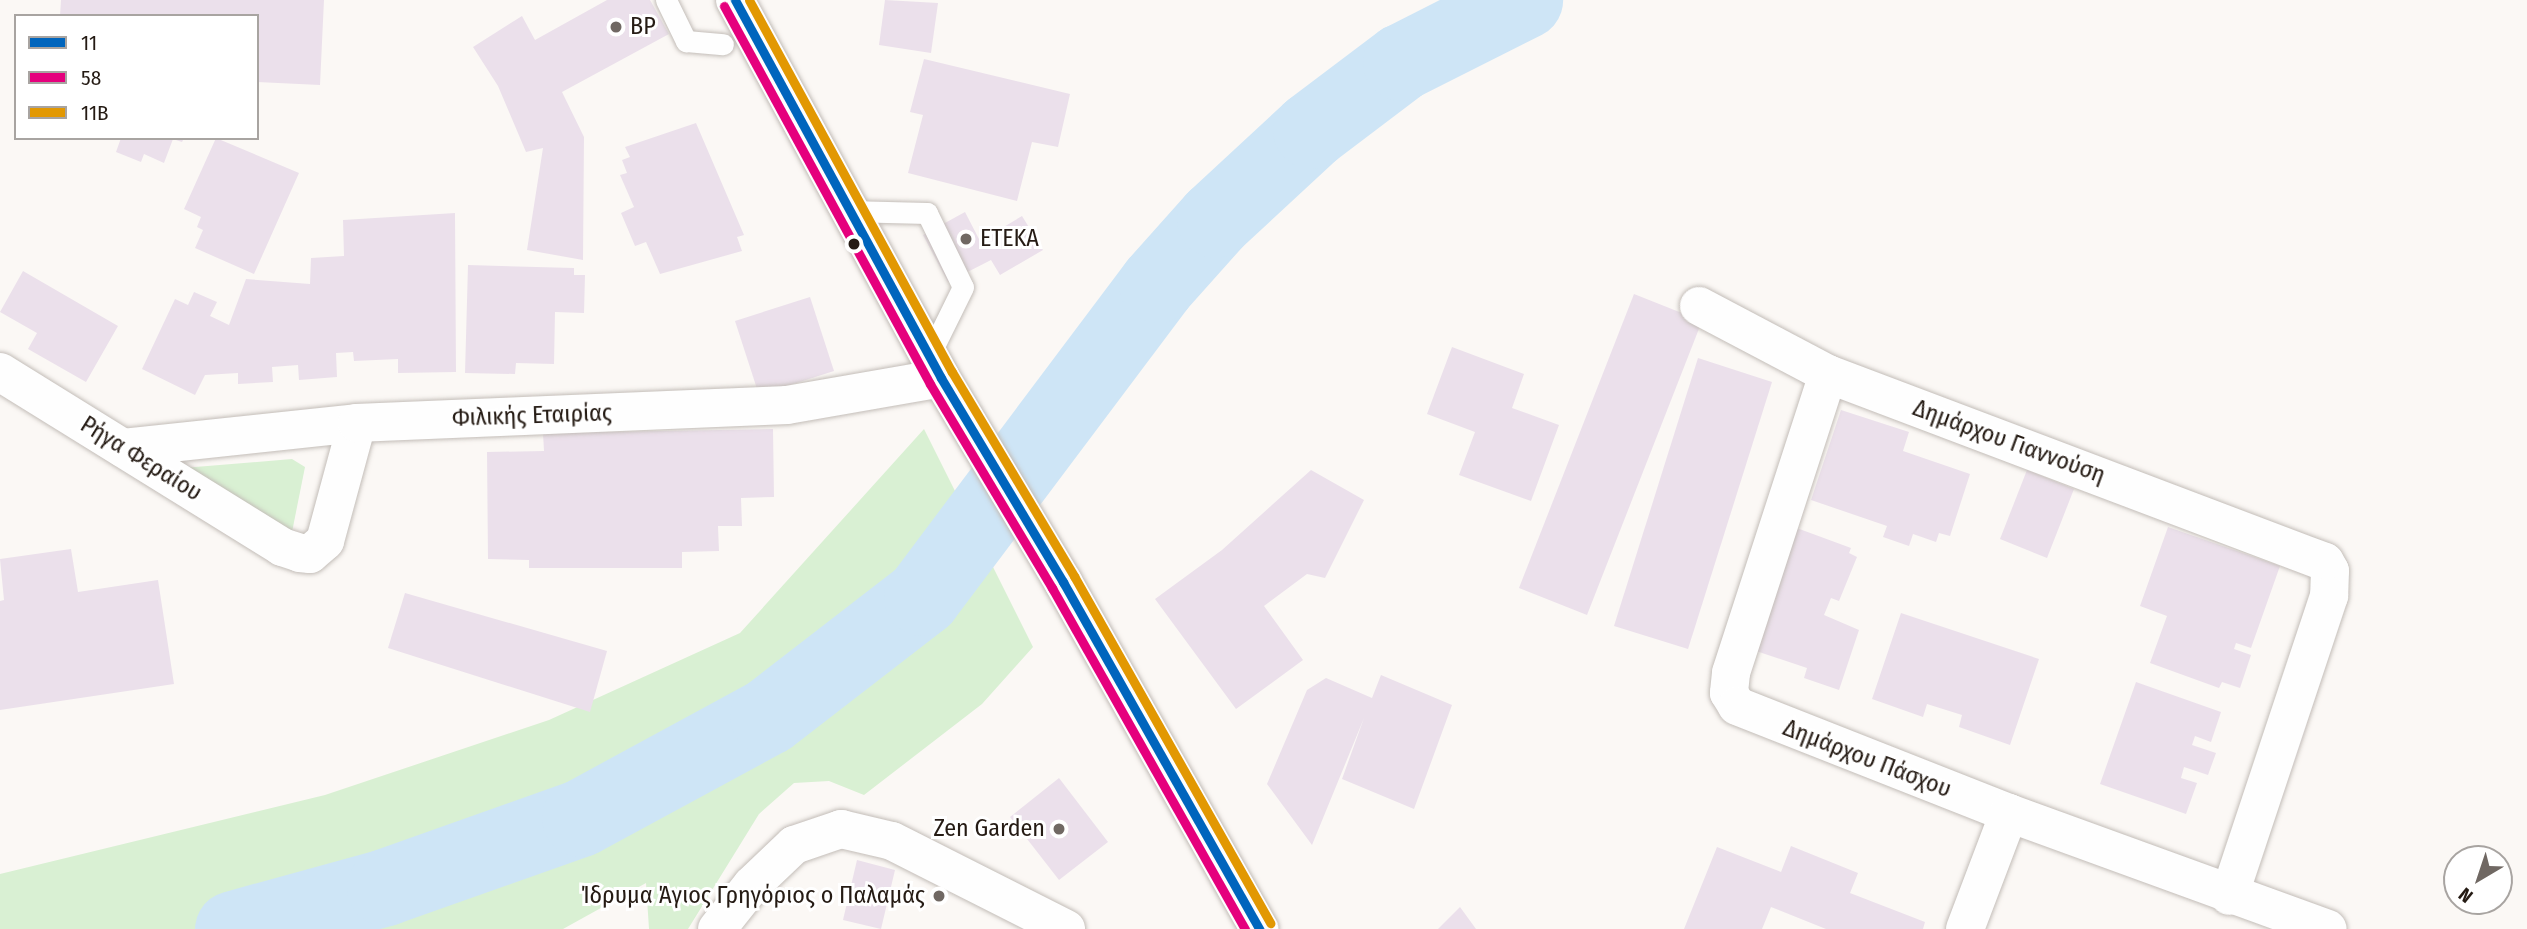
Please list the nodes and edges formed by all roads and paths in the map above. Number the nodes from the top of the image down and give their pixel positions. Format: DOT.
graph roads {
  1 [pos="666,0"];
  2 [pos="735,0"];
  3 [pos="723,44"];
  4 [pos="848,211"];
  5 [pos="1699,306"];
  6 [pos="935,367"];
  7 [pos="0,372"];
  8 [pos="1828,374"];
  9 [pos="356,423"];
  10 [pos="122,448"];
  11 [pos="2009,813"];
  12 [pos="2229,896"];
  13 [pos="717,929"];
  14 [pos="1066,929"];
  15 [pos="1259,929"];
  16 [pos="1965,929"];
  17 [pos="2328,929"];
  1 -- 3 [label="lane"];
  2 -- 4 [label="street"];
  4 -- 6 [label="street"];
  4 -- 6 [label="lane"];
  5 -- 8 [label="street, Δημάρχου Γιαννούση"];
  6 -- 9 [label="street, Φιλικής Εταιρίας"];
  6 -- 15 [label="street"];
  7 -- 10 [label="street, Ρήγα Φεραίου"];
  8 -- 11 [label="street, Δημάρχου Πάσχου"];
  8 -- 12 [label="street, Δημάρχου Γιαννούση"];
  9 -- 10 [label="street, Φιλικής Εταιρίας"];
  9 -- 10 [label="street, Ρήγα Φεραίου"];
  11 -- 12 [label="street, Δημάρχου Πάσχου"];
  11 -- 16 [label="street"];
  12 -- 17 [label="street, Δημάρχου Πάσχου"];
  13 -- 14 [label="street"];
}
